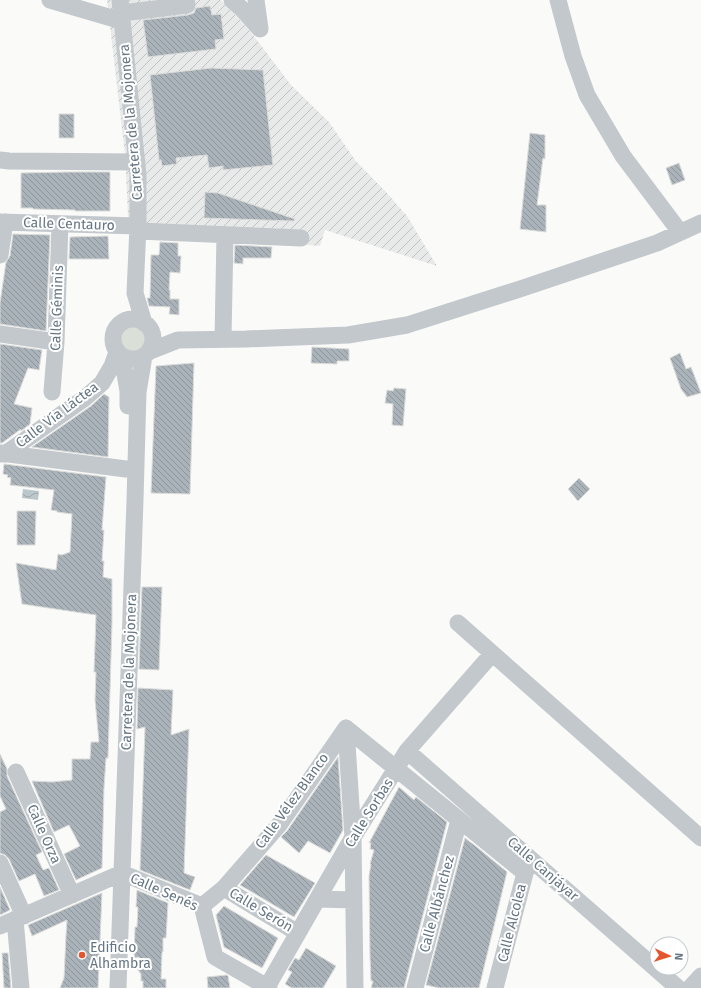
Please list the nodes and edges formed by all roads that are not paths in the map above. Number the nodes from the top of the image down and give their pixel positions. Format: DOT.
graph roads {
  1 [pos="50,0"];
  2 [pos="186,0"];
  3 [pos="232,0"];
  4 [pos="256,0"];
  5 [pos="558,0"];
  6 [pos="122,11"];
  7 [pos="0,160"];
  8 [pos="136,162"];
  9 [pos="2,222"];
  10 [pos="701,223"];
  11 [pos="60,224"];
  12 [pos="138,229"];
  13 [pos="680,232"];
  14 [pos="225,235"];
  15 [pos="301,238"];
  16 [pos="0,255"];
  17 [pos="135,293"];
  18 [pos="122,322"];
  19 [pos="147,325"];
  20 [pos="0,334"];
  21 [pos="223,339"];
  22 [pos="178,340"];
  23 [pos="56,342"];
  24 [pos="147,353"];
  25 [pos="120,354"];
  26 [pos="102,383"];
  27 [pos="128,391"];
  28 [pos="52,392"];
  29 [pos="2,454"];
  30 [pos="126,469"];
  31 [pos="458,624"];
  32 [pos="492,654"];
  33 [pos="346,728"];
  34 [pos="407,751"];
  35 [pos="396,769"];
  36 [pos="16,772"];
  37 [pos="459,820"];
  38 [pos="353,837"];
  39 [pos="701,838"];
  40 [pos="0,862"];
  41 [pos="528,866"];
  42 [pos="117,876"];
  43 [pos="224,888"];
  44 [pos="72,895"];
  45 [pos="318,899"];
  46 [pos="354,900"];
  47 [pos="202,906"];
  48 [pos="13,920"];
  49 [pos="298,933"];
  50 [pos="701,976"];
  51 [pos="21,988"];
  52 [pos="107,988"];
  53 [pos="118,988"];
  54 [pos="268,988"];
  55 [pos="355,988"];
  56 [pos="414,988"];
  57 [pos="495,988"];
  58 [pos="678,988"];
  59 [pos="690,988"];
  1 -- 6 [label="street"];
  2 -- 6 [label="street"];
  3 -- 4 [label="street"];
  5 -- 13 [label="street"];
  6 -- 8 [label="street, Carretera de la Mojonera"];
  7 -- 8 [label="street"];
  8 -- 12 [label="street, Carretera de la Mojonera"];
  9 -- 11 [label="street, Calle Centauro"];
  9 -- 16 [label="street"];
  10 -- 13 [label="street"];
  11 -- 12 [label="street, Calle Centauro"];
  11 -- 23 [label="street, Calle Géminis"];
  12 -- 14 [label="street, Calle Centauro"];
  12 -- 17 [label="street, Carretera de la Mojonera"];
  13 -- 21 [label="street"];
  14 -- 15 [label="street, Calle Centauro"];
  14 -- 21 [label="street"];
  17 -- 18 [label="street, Carretera de la Mojonera"];
  17 -- 19 [label="street, Carretera de la Mojonera"];
  18 -- 19 [label="street"];
  18 -- 25 [label="street"];
  19 -- 22 [label="street"];
  19 -- 24 [label="street"];
  20 -- 23 [label="street"];
  21 -- 22 [label="street"];
  22 -- 24 [label="street"];
  23 -- 28 [label="street, Calle Géminis"];
  24 -- 25 [label="street"];
  24 -- 42 [label="street, Carretera de la Mojonera"];
  25 -- 26 [label="street, Calle Vía Láctea"];
  25 -- 27 [label="street, Carretera de la Mojonera"];
  26 -- 27 [label="street"];
  26 -- 29 [label="street, Calle Vía Láctea"];
  27 -- 30 [label="street, Carretera de la Mojonera"];
  29 -- 30 [label="street"];
  30 -- 42 [label="street, Carretera de la Mojonera"];
  31 -- 32 [label="street"];
  32 -- 34 [label="street, Calle Sorbas"];
  32 -- 39 [label="street"];
  33 -- 35 [label="street, Calle Canjáyar"];
  33 -- 38 [label="street"];
  33 -- 43 [label="street, Calle Vélez Blanco"];
  34 -- 35 [label="street, Calle Sorbas"];
  34 -- 41 [label="street, Calle Canjáyar"];
  35 -- 37 [label="street, Calle Canjáyar"];
  35 -- 38 [label="street, Calle Sorbas"];
  36 -- 44 [label="street, Calle Orza"];
  37 -- 41 [label="street, Calle Canjáyar"];
  37 -- 56 [label="street, Calle Albánchez"];
  38 -- 45 [label="street, Calle Sorbas"];
  38 -- 46 [label="street"];
  40 -- 48 [label="street"];
  41 -- 57 [label="street, Calle Alcolea"];
  41 -- 58 [label="street, Calle Canjáyar"];
  42 -- 44 [label="street"];
  42 -- 47 [label="street, Calle Senés"];
  42 -- 52 [label="street, Carretera de la Mojonera"];
  42 -- 53 [label="street, Carretera de la Mojonera"];
  43 -- 47 [label="street, Calle Vélez Blanco"];
  43 -- 49 [label="street, Calle Serón"];
  44 -- 48 [label="street"];
  45 -- 46 [label="street"];
  45 -- 49 [label="street, Calle Sorbas"];
  46 -- 55 [label="street"];
  47 -- 54 [label="street, Calle Senés"];
  48 -- 51 [label="street"];
  49 -- 54 [label="street, Calle Sorbas"];
  50 -- 59 [label="street"];
}
